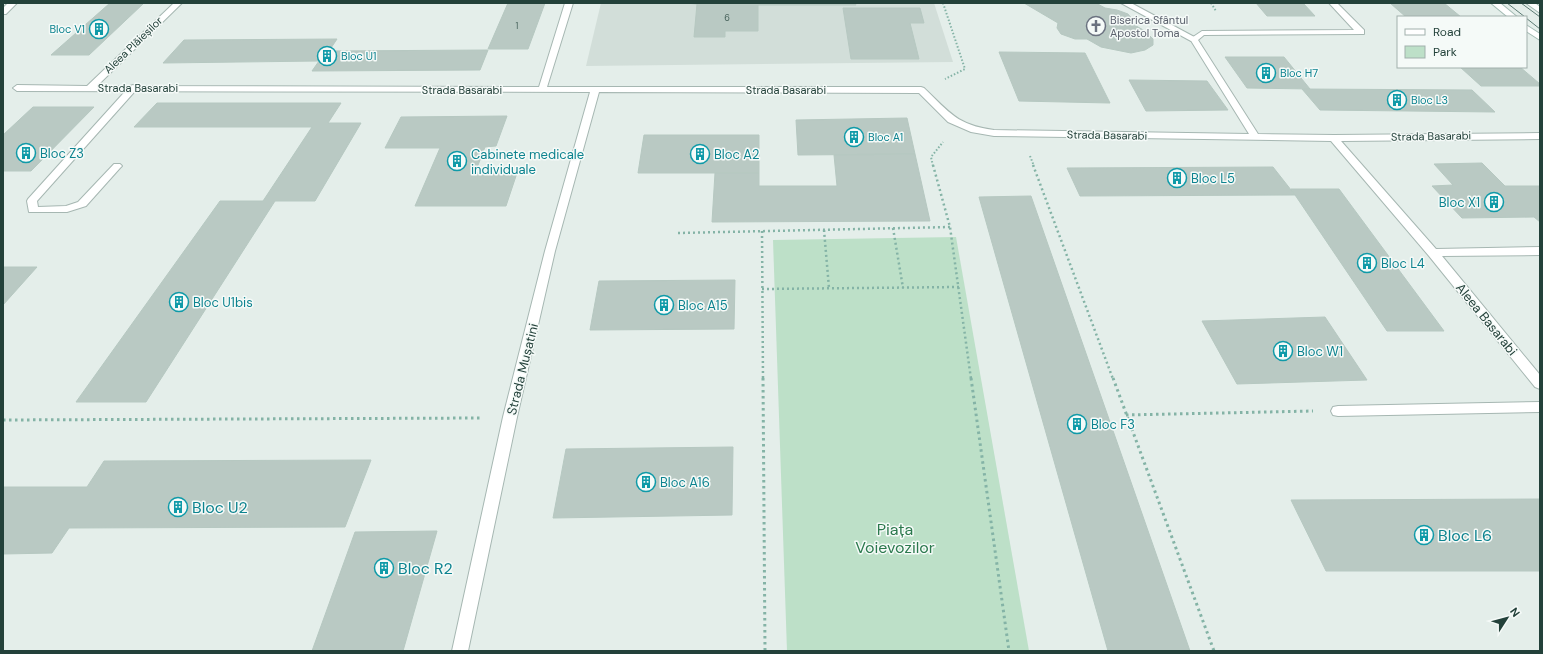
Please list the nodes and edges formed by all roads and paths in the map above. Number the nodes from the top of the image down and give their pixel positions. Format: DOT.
graph roads {
  1 [pos="13,3"];
  2 [pos="178,3"];
  3 [pos="569,3"];
  4 [pos="943,3"];
  5 [pos="1125,3"];
  6 [pos="1333,3"];
  7 [pos="1495,3"];
  8 [pos="1530,3"];
  9 [pos="1540,11"];
  10 [pos="3,12"];
  11 [pos="1512,16"];
  12 [pos="1527,28"];
  13 [pos="1540,38"];
  14 [pos="1194,40"];
  15 [pos="17,88"];
  16 [pos="89,88"];
  17 [pos="133,88"];
  18 [pos="542,90"];
  19 [pos="595,90"];
  20 [pos="921,90"];
  21 [pos="961,126"];
  22 [pos="1022,134"];
  23 [pos="1255,136"];
  24 [pos="1540,136"];
  25 [pos="1334,138"];
  26 [pos="117,166"];
  27 [pos="950,227"];
  28 [pos="893,228"];
  29 [pos="824,230"];
  30 [pos="762,231"];
  31 [pos="678,233"];
  32 [pos="1540,251"];
  33 [pos="1433,253"];
  34 [pos="959,287"];
  35 [pos="829,288"];
  36 [pos="903,288"];
  37 [pos="762,289"];
  38 [pos="1540,384"];
  39 [pos="1540,406"];
  40 [pos="1338,411"];
  41 [pos="1126,415"];
  42 [pos="510,417"];
  43 [pos="3,420"];
  44 [pos="460,651"];
  45 [pos="765,651"];
  46 [pos="1009,651"];
  47 [pos="1214,651"];
  1 -- 10 [label="street"];
  2 -- 16 [label="street, Aleea Plăieșilor"];
  3 -- 18 [label="street"];
  4 -- 20 [label="path"];
  5 -- 14 [label="street"];
  6 -- 14 [label="street"];
  7 -- 11 [label="street"];
  8 -- 9 [label="street"];
  12 -- 13 [label="street"];
  14 -- 23 [label="street"];
  15 -- 16 [label="street, Strada Basarabi"];
  16 -- 17 [label="street, Strada Basarabi"];
  17 -- 18 [label="street, Strada Basarabi"];
  17 -- 26 [label="street"];
  18 -- 19 [label="street, Strada Basarabi"];
  19 -- 20 [label="street, Strada Basarabi"];
  19 -- 42 [label="street, Strada Mușatini"];
  20 -- 21 [label="street, Strada Basarabi"];
  21 -- 22 [label="street, Strada Basarabi"];
  21 -- 27 [label="path"];
  22 -- 23 [label="street, Strada Basarabi"];
  22 -- 41 [label="path"];
  23 -- 25 [label="street, Strada Basarabi"];
  24 -- 25 [label="street, Strada Basarabi"];
  25 -- 33 [label="street, Aleea Basarabi"];
  27 -- 28 [label="path"];
  27 -- 34 [label="path"];
  28 -- 29 [label="path"];
  28 -- 36 [label="path"];
  29 -- 30 [label="path"];
  29 -- 35 [label="path"];
  30 -- 31 [label="path"];
  30 -- 37 [label="path"];
  32 -- 33 [label="street"];
  33 -- 38 [label="street, Aleea Basarabi"];
  34 -- 36 [label="path"];
  34 -- 46 [label="path"];
  35 -- 36 [label="path"];
  35 -- 37 [label="path"];
  37 -- 45 [label="path"];
  39 -- 40 [label="street"];
  40 -- 41 [label="path"];
  41 -- 47 [label="path"];
  42 -- 43 [label="path"];
  42 -- 44 [label="street, Strada Mușatini"];
}
